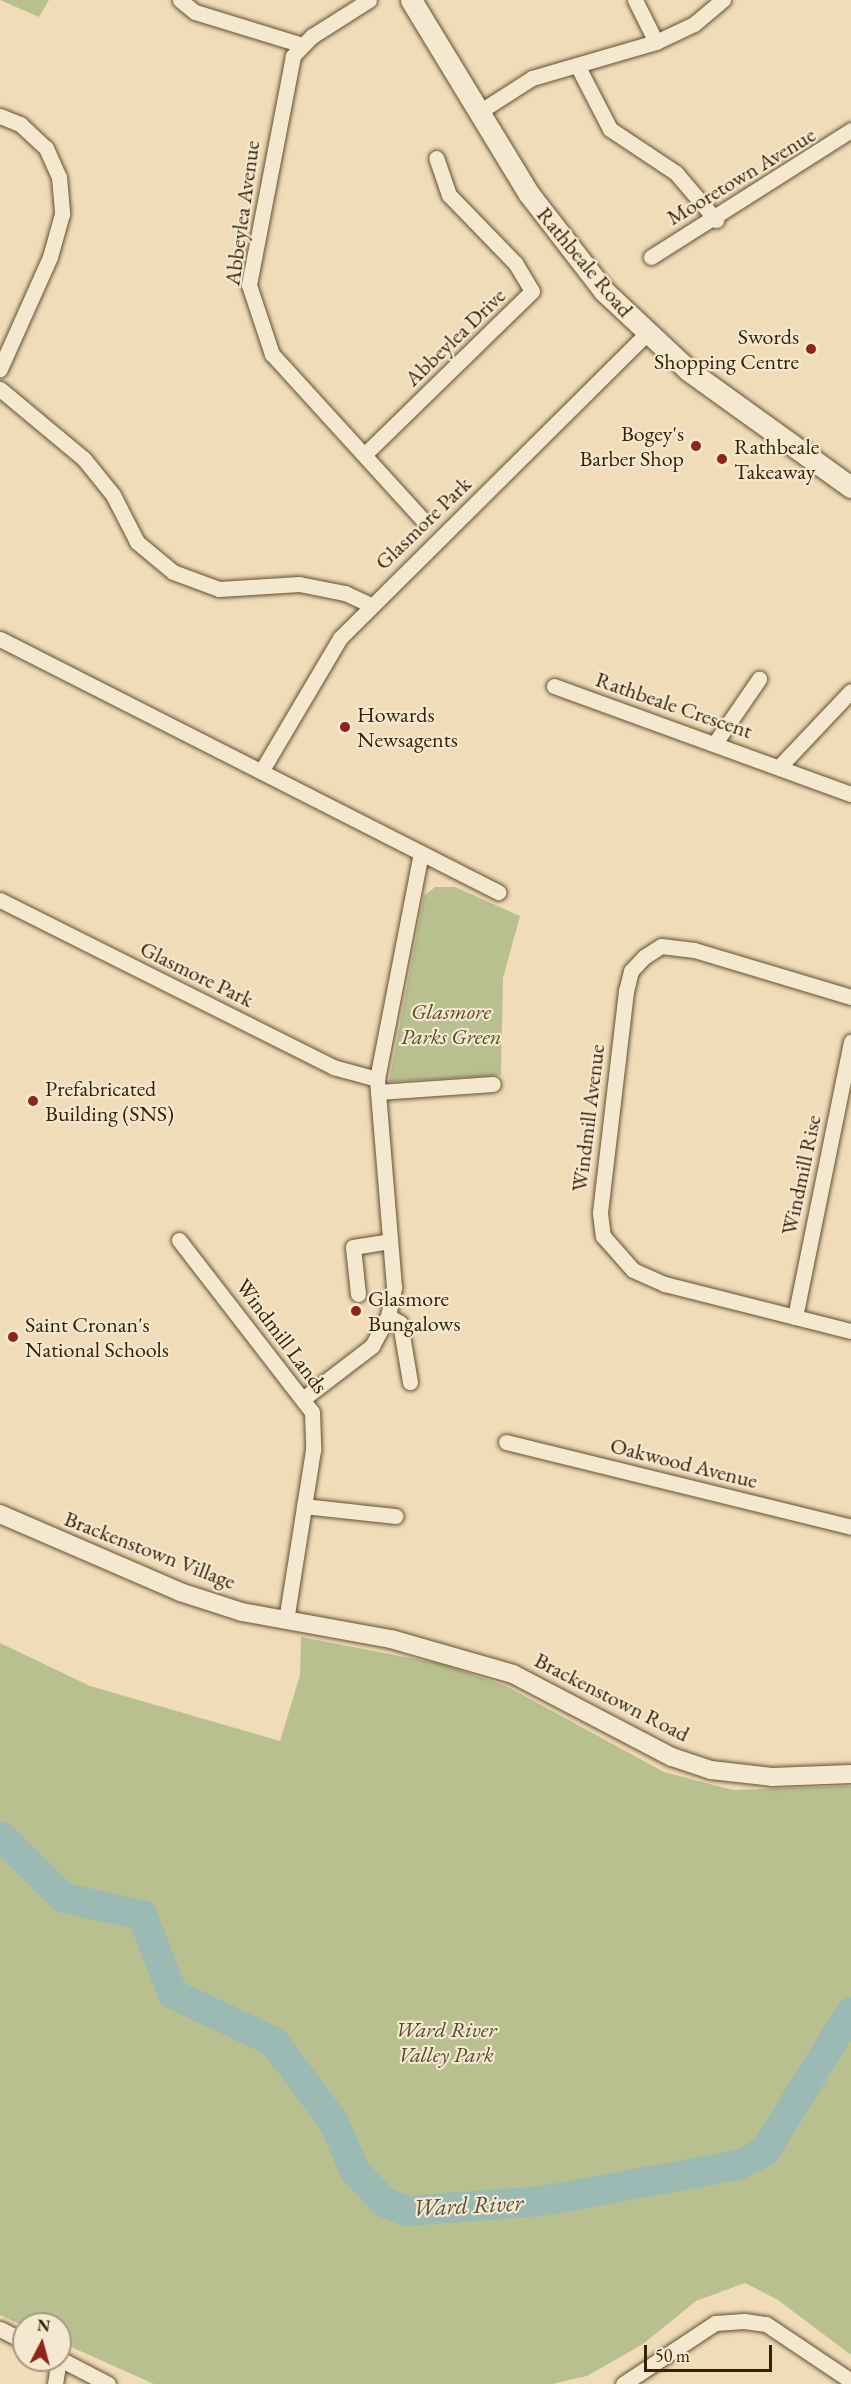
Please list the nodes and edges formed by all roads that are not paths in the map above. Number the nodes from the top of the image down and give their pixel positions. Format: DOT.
graph roads {
  1 [pos="180,0"];
  2 [pos="369,0"];
  3 [pos="411,0"];
  4 [pos="635,0"];
  5 [pos="723,0"];
  6 [pos="656,42"];
  7 [pos="302,45"];
  8 [pos="577,65"];
  9 [pos="479,112"];
  10 [pos="0,116"];
  11 [pos="851,130"];
  12 [pos="436,158"];
  13 [pos="716,220"];
  14 [pos="651,257"];
  15 [pos="646,334"];
  16 [pos="0,369"];
  17 [pos="0,389"];
  18 [pos="365,454"];
  19 [pos="851,487"];
  20 [pos="422,519"];
  21 [pos="371,605"];
  22 [pos="0,639"];
  23 [pos="759,679"];
  24 [pos="554,686"];
  25 [pos="851,691"];
  26 [pos="716,743"];
  27 [pos="780,766"];
  28 [pos="262,770"];
  29 [pos="851,794"];
  30 [pos="421,853"];
  31 [pos="498,892"];
  32 [pos="0,900"];
  33 [pos="851,997"];
  34 [pos="851,1042"];
  35 [pos="493,1084"];
  36 [pos="377,1086"];
  37 [pos="179,1240"];
  38 [pos="390,1241"];
  39 [pos="358,1294"];
  40 [pos="388,1316"];
  41 [pos="795,1317"];
  42 [pos="851,1331"];
  43 [pos="410,1382"];
  44 [pos="304,1398"];
  45 [pos="506,1442"];
  46 [pos="304,1506"];
  47 [pos="0,1514"];
  48 [pos="395,1516"];
  49 [pos="851,1527"];
  50 [pos="286,1620"];
  51 [pos="391,1639"];
  52 [pos="851,1774"];
  53 [pos="72,2366"];
  54 [pos="851,2381"];
  55 [pos="108,2384"];
  56 [pos="623,2384"];
  1 -- 7 [label="street"];
  2 -- 7 [label="street, Abbeylea Avenue"];
  3 -- 9 [label="main road, Rathbeale Road"];
  4 -- 6 [label="street"];
  5 -- 6 [label="street"];
  6 -- 8 [label="street"];
  7 -- 18 [label="street, Abbeylea Avenue"];
  8 -- 9 [label="street"];
  8 -- 13 [label="street"];
  9 -- 15 [label="main road, Rathbeale Road"];
  10 -- 16 [label="street"];
  11 -- 13 [label="street, Mooretown Avenue"];
  12 -- 18 [label="street, Abbeylea Drive"];
  13 -- 14 [label="street, Mooretown Avenue"];
  15 -- 19 [label="main road, Rathbeale Road"];
  15 -- 21 [label="street, Glasmore Park"];
  17 -- 21 [label="street"];
  18 -- 20 [label="street, Abbeylea Avenue"];
  21 -- 28 [label="street, Glasmore Park"];
  22 -- 28 [label="street"];
  23 -- 26 [label="street"];
  24 -- 26 [label="street, Rathbeale Crescent"];
  25 -- 27 [label="street"];
  26 -- 27 [label="street, Rathbeale Crescent"];
  27 -- 29 [label="street, Rathbeale Crescent"];
  28 -- 30 [label="street"];
  30 -- 31 [label="street"];
  30 -- 36 [label="street"];
  32 -- 36 [label="street, Glasmore Park"];
  33 -- 41 [label="street, Windmill Avenue"];
  34 -- 41 [label="street, Windmill Rise"];
  35 -- 36 [label="street, Glasmore Park"];
  36 -- 38 [label="street"];
  37 -- 44 [label="street, Windmill Lands"];
  38 -- 39 [label="street"];
  38 -- 40 [label="street"];
  40 -- 43 [label="street"];
  40 -- 44 [label="street"];
  41 -- 42 [label="street, Windmill Avenue"];
  44 -- 46 [label="street, Windmill Lands"];
  45 -- 49 [label="street, Oakwood Avenue"];
  46 -- 48 [label="street"];
  46 -- 50 [label="street, Windmill Lands"];
  47 -- 50 [label="street, Brackenstown Village"];
  50 -- 51 [label="street, Brackenstown Village"];
  51 -- 52 [label="street, Brackenstown Road"];
  53 -- 55 [label="street"];
  54 -- 56 [label="street"];
}
